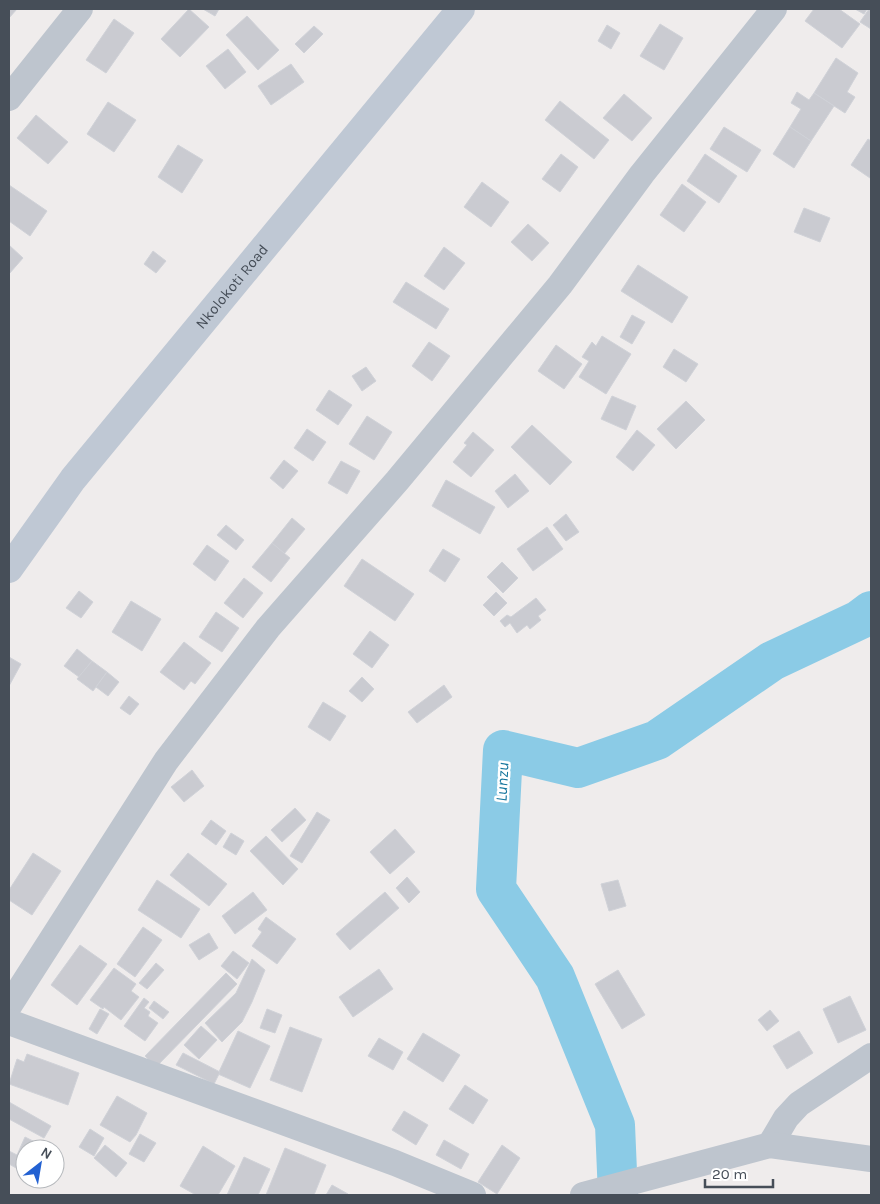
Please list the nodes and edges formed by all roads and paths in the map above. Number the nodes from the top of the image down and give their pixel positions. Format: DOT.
graph roads {
  1 [pos="80,9"];
  2 [pos="461,9"];
  3 [pos="774,9"];
  4 [pos="9,98"];
  5 [pos="9,569"];
  6 [pos="9,1006"];
  7 [pos="9,1022"];
  8 [pos="871,1056"];
  9 [pos="770,1145"];
  10 [pos="871,1159"];
  11 [pos="473,1195"];
  12 [pos="583,1195"];
  1 -- 4 [label="street"];
  2 -- 5 [label="main road, Nkolokoti Road"];
  3 -- 6 [label="street"];
  7 -- 11 [label="street"];
  8 -- 9 [label="street"];
  9 -- 10 [label="street"];
  9 -- 12 [label="street"];
}
